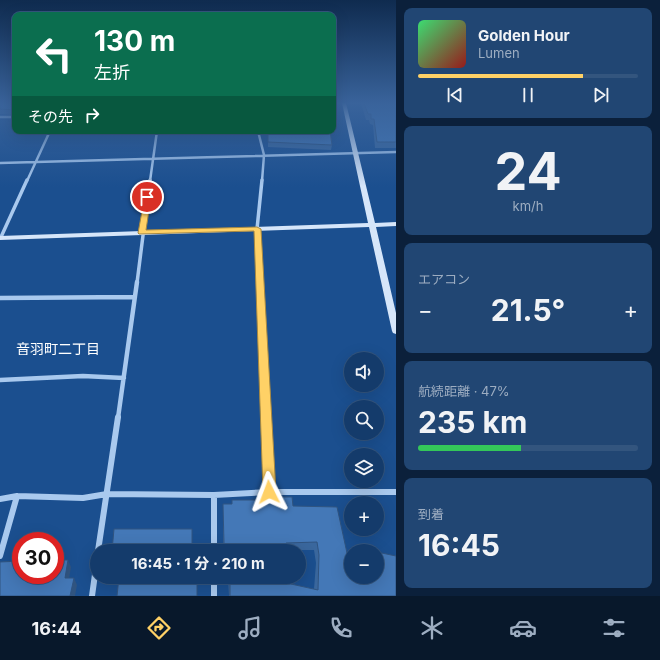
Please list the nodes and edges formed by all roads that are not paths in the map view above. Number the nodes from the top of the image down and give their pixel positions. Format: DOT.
graph roads {
  1 [pos="351,131"];
  2 [pos="49,134"];
  3 [pos="156,134"];
  4 [pos="259,134"];
  5 [pos="356,152"];
  6 [pos="396,152"];
  7 [pos="264,155"];
  8 [pos="154,160"];
  9 [pos="35,162"];
  10 [pos="0,163"];
  11 [pos="396,224"];
  12 [pos="371,225"];
  13 [pos="257,229"];
  14 [pos="142,233"];
  15 [pos="1,238"];
  16 [pos="135,297"];
  17 [pos="0,298"];
  18 [pos="396,331"];
  19 [pos="124,378"];
  20 [pos="0,380"];
  21 [pos="269,492"];
  22 [pos="396,492"];
  23 [pos="107,494"];
  24 [pos="214,495"];
  25 [pos="17,496"];
  26 [pos="0,499"];
  27 [pos="99,544"];
  28 [pos="214,544"];
  29 [pos="0,556"];
  30 [pos="94,584"];
  31 [pos="214,584"];
  32 [pos="92,596"];
  33 [pos="214,596"];
  1 -- 5 [label="street"];
  2 -- 9 [label="street"];
  3 -- 8 [label="street"];
  4 -- 7 [label="street"];
  5 -- 6 [label="street"];
  5 -- 7 [label="street"];
  5 -- 12 [label="street"];
  7 -- 8 [label="street"];
  7 -- 13 [label="street"];
  8 -- 9 [label="street"];
  8 -- 14 [label="street"];
  9 -- 10 [label="street"];
  9 -- 15 [label="street"];
  11 -- 12 [label="street"];
  12 -- 13 [label="street"];
  12 -- 18 [label="street"];
  13 -- 14 [label="street"];
  13 -- 21 [label="street"];
  14 -- 15 [label="street"];
  14 -- 16 [label="street"];
  16 -- 17 [label="street"];
  16 -- 19 [label="street"];
  19 -- 20 [label="street"];
  19 -- 23 [label="street"];
  21 -- 22 [label="street"];
  21 -- 24 [label="street"];
  23 -- 24 [label="street"];
  23 -- 25 [label="street"];
  23 -- 27 [label="street"];
  24 -- 28 [label="street"];
  25 -- 26 [label="street"];
  25 -- 29 [label="street"];
  30 -- 32 [label="street"];
  31 -- 33 [label="street"];
}
